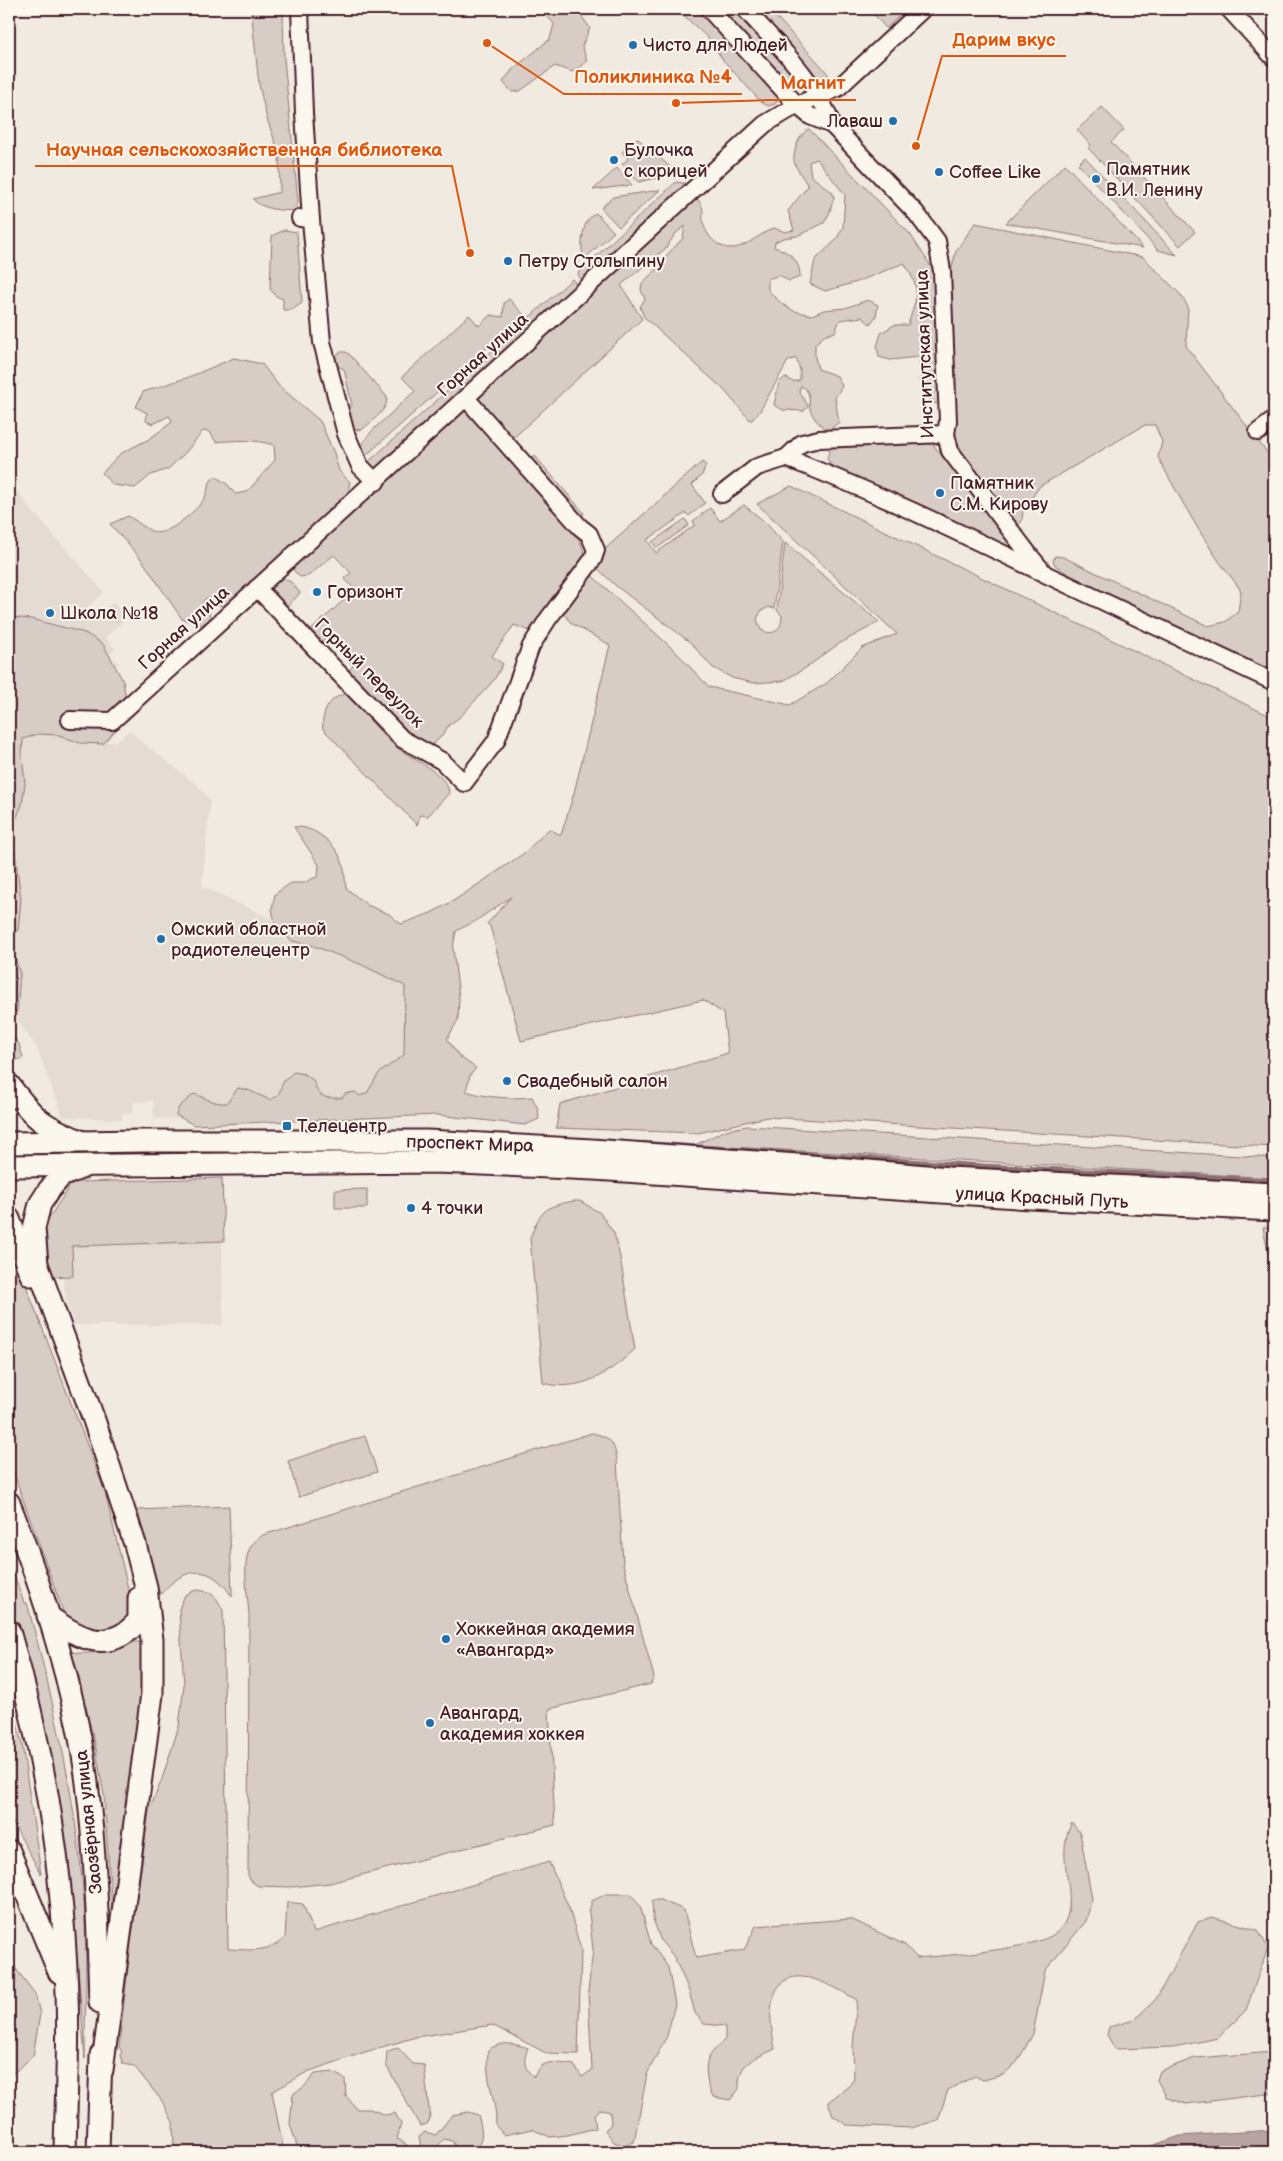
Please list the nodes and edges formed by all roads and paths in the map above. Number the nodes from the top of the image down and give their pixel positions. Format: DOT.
graph roads {
  1 [pos="300,9"];
  2 [pos="709,9"];
  3 [pos="745,9"];
  4 [pos="923,9"];
  5 [pos="1229,9"];
  6 [pos="1274,58"];
  7 [pos="820,97"];
  8 [pos="797,105"];
  9 [pos="832,125"];
  10 [pos="466,398"];
  11 [pos="1274,420"];
  12 [pos="1258,432"];
  13 [pos="946,434"];
  14 [pos="786,458"];
  15 [pos="376,482"];
  16 [pos="722,494"];
  17 [pos="1045,574"];
  18 [pos="257,588"];
  19 [pos="1274,682"];
  20 [pos="70,720"];
  21 [pos="9,1085"];
  22 [pos="9,1143"];
  23 [pos="85,1143"];
  24 [pos="88,1165"];
  25 [pos="9,1166"];
  26 [pos="811,1175"];
  27 [pos="1274,1194"];
  28 [pos="1274,1210"];
  29 [pos="9,1219"];
  30 [pos="9,1502"];
  31 [pos="48,1616"];
  32 [pos="9,1631"];
  33 [pos="9,1851"];
  34 [pos="67,1994"];
  35 [pos="102,2070"];
  36 [pos="65,2152"];
  37 [pos="98,2152"];
  1 -- 15 [label="street"];
  2 -- 8 [label="street"];
  3 -- 7 [label="street"];
  4 -- 7 [label="street, Горная улица"];
  5 -- 6 [label="street"];
  7 -- 8 [label="street, Горная улица"];
  7 -- 9 [label="street"];
  8 -- 9 [label="street"];
  8 -- 10 [label="street, Горная улица"];
  9 -- 13 [label="street, Институтская улица"];
  10 -- 15 [label="street, Горная улица"];
  10 -- 18 [label="street, Горный переулок"];
  11 -- 12 [label="street"];
  13 -- 14 [label="street"];
  13 -- 17 [label="street, Институтская улица"];
  14 -- 16 [label="street"];
  14 -- 17 [label="street, Институтская улица"];
  15 -- 18 [label="street, Горная улица"];
  17 -- 19 [label="street, Институтская улица"];
  18 -- 20 [label="street, Горная улица"];
  21 -- 23 [label="main road"];
  22 -- 23 [label="main road, проспект Мира"];
  23 -- 26 [label="main road, проспект Мира"];
  24 -- 25 [label="main road, проспект Мира"];
  24 -- 26 [label="main road, проспект Мира"];
  24 -- 35 [label="main road"];
  26 -- 27 [label="main road, улица Красный Путь"];
  26 -- 28 [label="main road, улица Красный Путь"];
  29 -- 31 [label="main road"];
  30 -- 31 [label="main road, Заозёрная улица"];
  31 -- 35 [label="main road, Заозёрная улица"];
  32 -- 34 [label="main road, Заозёрная улица"];
  33 -- 34 [label="main road"];
  34 -- 36 [label="main road, Заозёрная улица"];
  35 -- 37 [label="main road, Заозёрная улица"];
}
